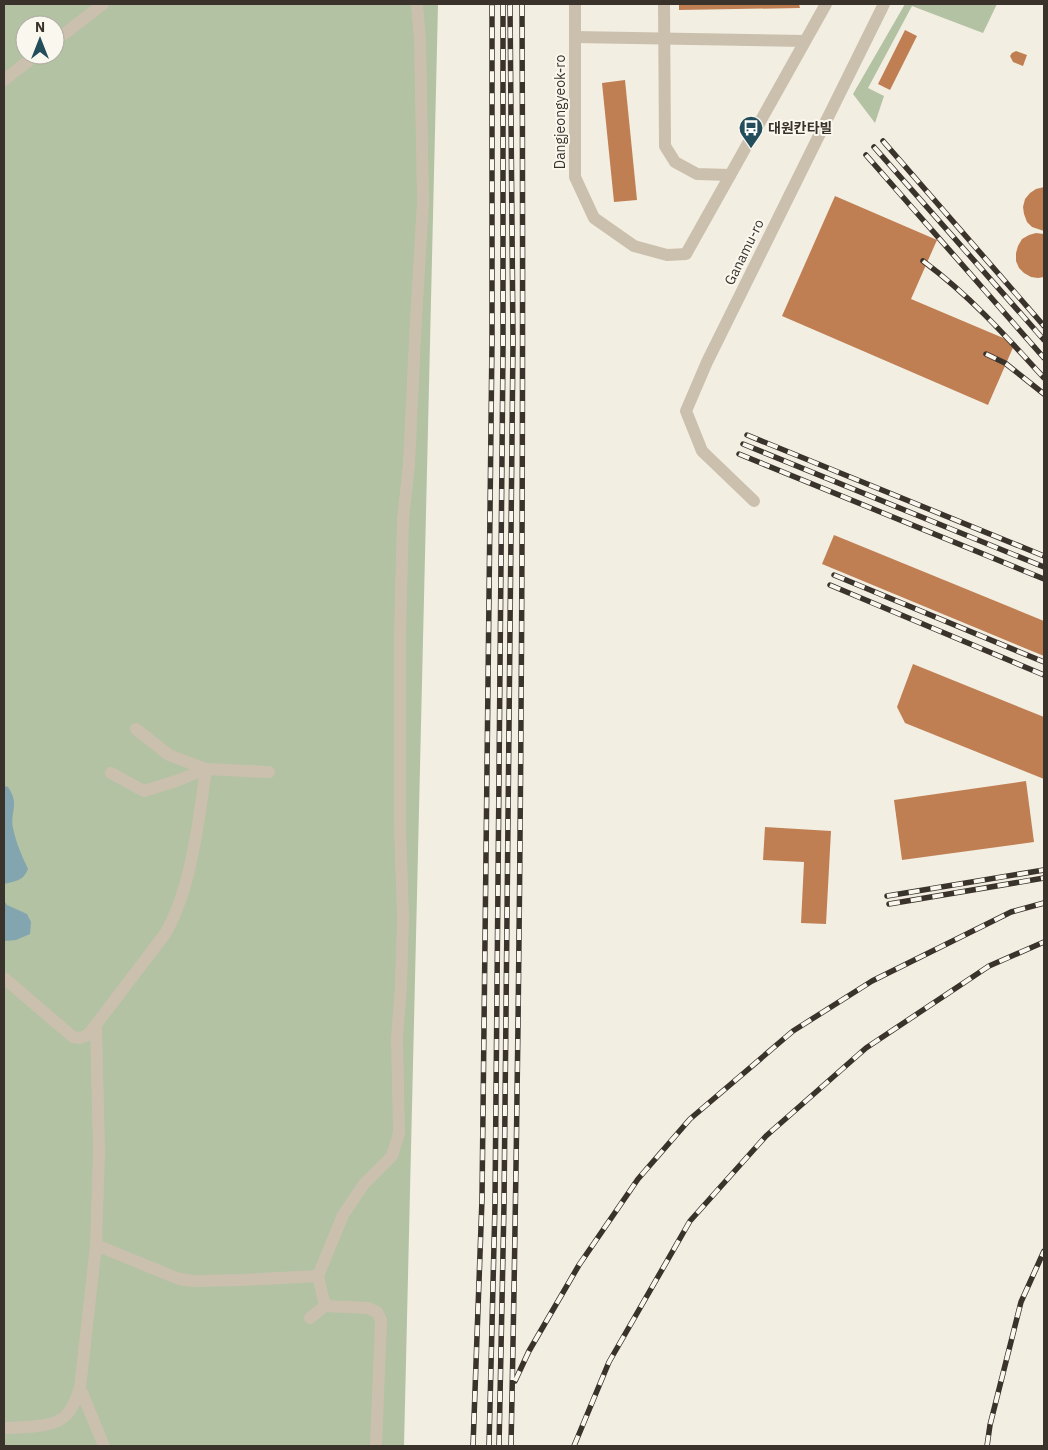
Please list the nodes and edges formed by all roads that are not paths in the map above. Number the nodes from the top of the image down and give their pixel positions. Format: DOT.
graph roads {
  1 [pos="103,4"];
  2 [pos="417,4"];
  3 [pos="575,4"];
  4 [pos="664,4"];
  5 [pos="826,4"];
  6 [pos="884,4"];
  7 [pos="65,33"];
  8 [pos="575,37"];
  9 [pos="664,39"];
  10 [pos="804,42"];
  11 [pos="21,66"];
  12 [pos="4,67"];
  13 [pos="4,80"];
  14 [pos="730,175"];
  15 [pos="754,501"];
  16 [pos="136,729"];
  17 [pos="206,769"];
  18 [pos="269,772"];
  19 [pos="111,773"];
  20 [pos="4,978"];
  21 [pos="96,1026"];
  22 [pos="96,1245"];
  23 [pos="318,1276"];
  24 [pos="325,1306"];
  25 [pos="310,1318"];
  26 [pos="80,1388"];
  27 [pos="4,1428"];
  28 [pos="104,1446"];
  29 [pos="376,1446"];
  1 -- 7 [label="street"];
  2 -- 23 [label="street"];
  3 -- 8 [label="street, Dangjeongyeok-ro"];
  4 -- 9 [label="street"];
  5 -- 10 [label="street, Dangjeongyeok-ro"];
  6 -- 15 [label="street, Ganamu-ro"];
  8 -- 9 [label="street"];
  8 -- 14 [label="street, Dangjeongyeok-ro"];
  9 -- 10 [label="street"];
  9 -- 14 [label="street"];
  10 -- 14 [label="street, Dangjeongyeok-ro"];
  11 -- 12 [label="street"];
  11 -- 13 [label="street"];
  16 -- 17 [label="street"];
  17 -- 18 [label="street"];
  17 -- 19 [label="street"];
  17 -- 21 [label="street"];
  20 -- 21 [label="street"];
  21 -- 22 [label="street"];
  22 -- 23 [label="street"];
  22 -- 26 [label="street"];
  23 -- 24 [label="street"];
  24 -- 25 [label="street"];
  24 -- 29 [label="street"];
  26 -- 27 [label="street"];
  26 -- 28 [label="street"];
}
